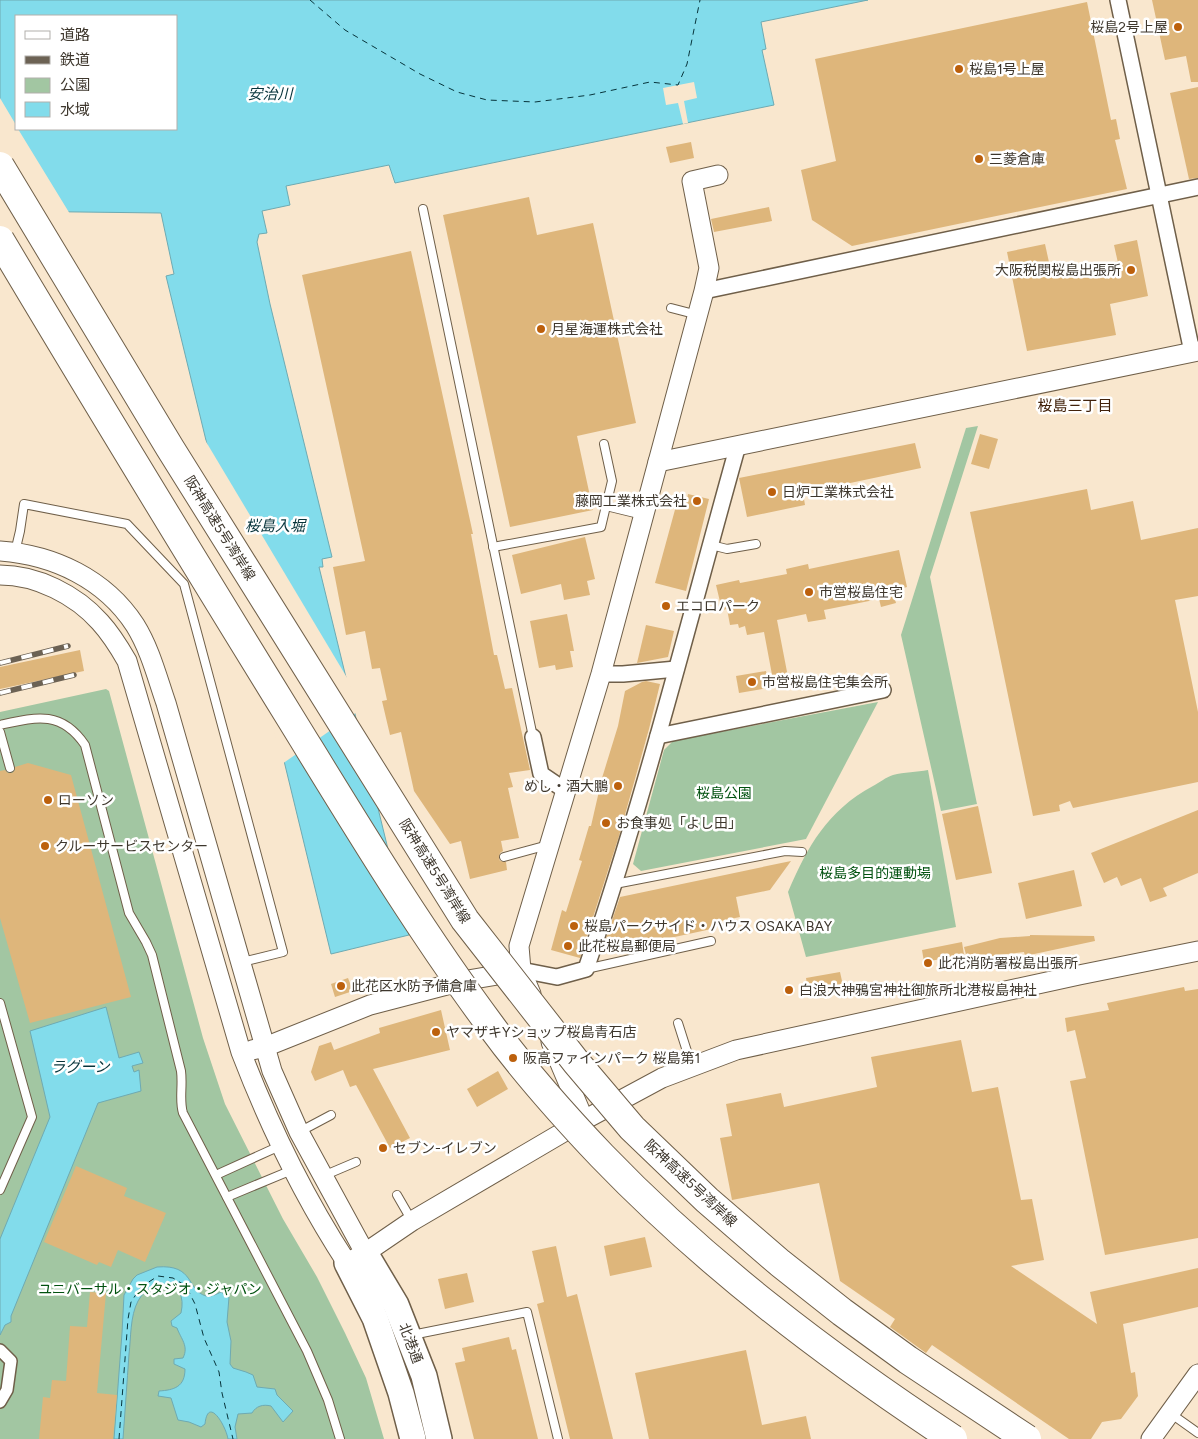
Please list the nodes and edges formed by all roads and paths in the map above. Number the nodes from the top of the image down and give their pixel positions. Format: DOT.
graph roads {
  1 [pos="1118,0"];
  2 [pos="0,166"];
  3 [pos="718,175"];
  4 [pos="1198,187"];
  5 [pos="1159,195"];
  6 [pos="424,209"];
  7 [pos="0,240"];
  8 [pos="704,292"];
  9 [pos="671,308"];
  10 [pos="698,315"];
  11 [pos="1195,352"];
  12 [pos="604,444"];
  13 [pos="738,445"];
  14 [pos="658,462"];
  15 [pos="606,506"];
  16 [pos="643,515"];
  17 [pos="756,544"];
  18 [pos="711,545"];
  19 [pos="493,547"];
  20 [pos="8,552"];
  21 [pos="0,575"];
  22 [pos="676,669"];
  23 [pos="601,674"];
  24 [pos="882,690"];
  25 [pos="0,725"];
  26 [pos="0,732"];
  27 [pos="658,736"];
  28 [pos="533,737"];
  29 [pos="10,768"];
  30 [pos="566,791"];
  31 [pos="550,845"];
  32 [pos="802,852"];
  33 [pos="504,857"];
  34 [pos="615,884"];
  35 [pos="711,941"];
  36 [pos="1198,951"];
  37 [pos="240,963"];
  38 [pos="586,969"];
  39 [pos="521,970"];
  40 [pos="462,982"];
  41 [pos="0,1003"];
  42 [pos="470,1004"];
  43 [pos="678,1023"];
  44 [pos="265,1048"];
  45 [pos="241,1052"];
  46 [pos="692,1067"];
  47 [pos="331,1115"];
  48 [pos="584,1120"];
  49 [pos="299,1132"];
  50 [pos="282,1145"];
  51 [pos="356,1162"];
  52 [pos="294,1169"];
  53 [pos="216,1175"];
  54 [pos="323,1177"];
  55 [pos="0,1188"];
  56 [pos="397,1195"];
  57 [pos="227,1197"];
  58 [pos="412,1221"];
  59 [pos="356,1258"];
  60 [pos="408,1335"];
  61 [pos="0,1350"];
  62 [pos="1198,1374"];
  63 [pos="0,1402"];
  64 [pos="1170,1413"];
  65 [pos="1198,1433"];
  66 [pos="340,1439"];
  67 [pos="413,1439"];
  68 [pos="440,1439"];
  69 [pos="558,1439"];
  70 [pos="953,1439"];
  71 [pos="1027,1439"];
  72 [pos="1150,1439"];
  1 -- 5 [label="street"];
  2 -- 71 [label="highway, 阪神高速5号湾岸線, bridge"];
  3 -- 8 [label="street"];
  4 -- 5 [label="street"];
  5 -- 8 [label="street"];
  5 -- 11 [label="street"];
  6 -- 19 [label="lane"];
  7 -- 70 [label="highway, bridge"];
  8 -- 10 [label="street"];
  9 -- 10 [label="lane"];
  10 -- 14 [label="street"];
  11 -- 13 [label="street"];
  12 -- 15 [label="lane"];
  13 -- 14 [label="street"];
  13 -- 18 [label="street"];
  14 -- 16 [label="street"];
  15 -- 16 [label="lane"];
  15 -- 19 [label="lane"];
  16 -- 23 [label="street"];
  17 -- 18 [label="lane"];
  18 -- 22 [label="street"];
  19 -- 28 [label="lane"];
  20 -- 37 [label="street"];
  20 -- 37 [label="lane"];
  21 -- 45 [label="street"];
  22 -- 23 [label="street"];
  22 -- 27 [label="street"];
  23 -- 30 [label="street"];
  24 -- 27 [label="street"];
  25 -- 53 [label="lane"];
  26 -- 29 [label="lane"];
  27 -- 34 [label="street"];
  28 -- 30 [label="street"];
  30 -- 31 [label="street"];
  31 -- 33 [label="lane"];
  31 -- 39 [label="street"];
  32 -- 34 [label="lane"];
  34 -- 38 [label="street"];
  35 -- 38 [label="lane"];
  36 -- 46 [label="street"];
  37 -- 44 [label="street"];
  38 -- 39 [label="street"];
  39 -- 40 [label="street"];
  39 -- 48 [label="street"];
  40 -- 42 [label="lane"];
  40 -- 44 [label="street"];
  41 -- 55 [label="lane"];
  43 -- 46 [label="lane"];
  44 -- 45 [label="street"];
  44 -- 49 [label="street"];
  45 -- 50 [label="street"];
  46 -- 48 [label="street"];
  47 -- 49 [label="lane"];
  48 -- 58 [label="street"];
  49 -- 54 [label="street"];
  50 -- 52 [label="street"];
  50 -- 53 [label="lane"];
  51 -- 54 [label="lane"];
  52 -- 57 [label="lane"];
  52 -- 59 [label="street"];
  53 -- 57 [label="lane"];
  54 -- 59 [label="street"];
  56 -- 58 [label="lane"];
  57 -- 66 [label="lane"];
  58 -- 59 [label="street"];
  59 -- 60 [label="main road, 北港通"];
  59 -- 67 [label="main road, 北港通"];
  60 -- 68 [label="main road, 北港通"];
  60 -- 69 [label="lane"];
  61 -- 63 [label="street"];
  62 -- 64 [label="street"];
  64 -- 65 [label="lane"];
  64 -- 72 [label="street"];
}
